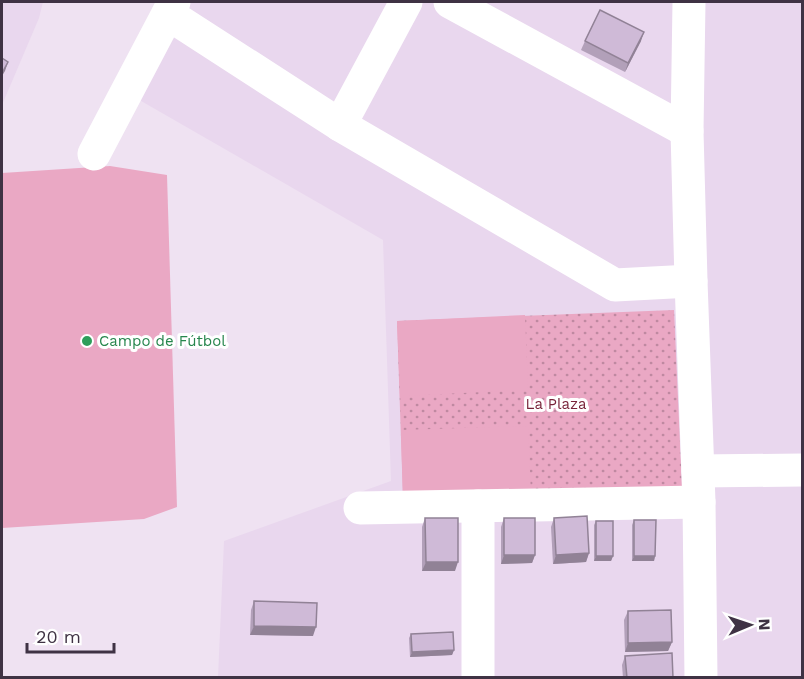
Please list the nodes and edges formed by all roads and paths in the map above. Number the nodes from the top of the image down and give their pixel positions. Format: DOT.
graph roads {
  1 [pos="406,2"];
  2 [pos="450,2"];
  3 [pos="689,2"];
  4 [pos="171,8"];
  5 [pos="340,125"];
  6 [pos="687,131"];
  7 [pos="94,154"];
  8 [pos="691,281"];
  9 [pos="802,470"];
  10 [pos="699,487"];
  11 [pos="477,506"];
  12 [pos="360,508"];
  13 [pos="478,678"];
  14 [pos="701,678"];
  1 -- 5 [label="street"];
  2 -- 6 [label="street"];
  3 -- 6 [label="street"];
  4 -- 5 [label="street"];
  4 -- 7 [label="street"];
  5 -- 8 [label="street"];
  6 -- 8 [label="street"];
  8 -- 10 [label="street"];
  9 -- 10 [label="street"];
  10 -- 11 [label="street"];
  10 -- 14 [label="street"];
  11 -- 12 [label="street"];
  11 -- 13 [label="street"];
}
